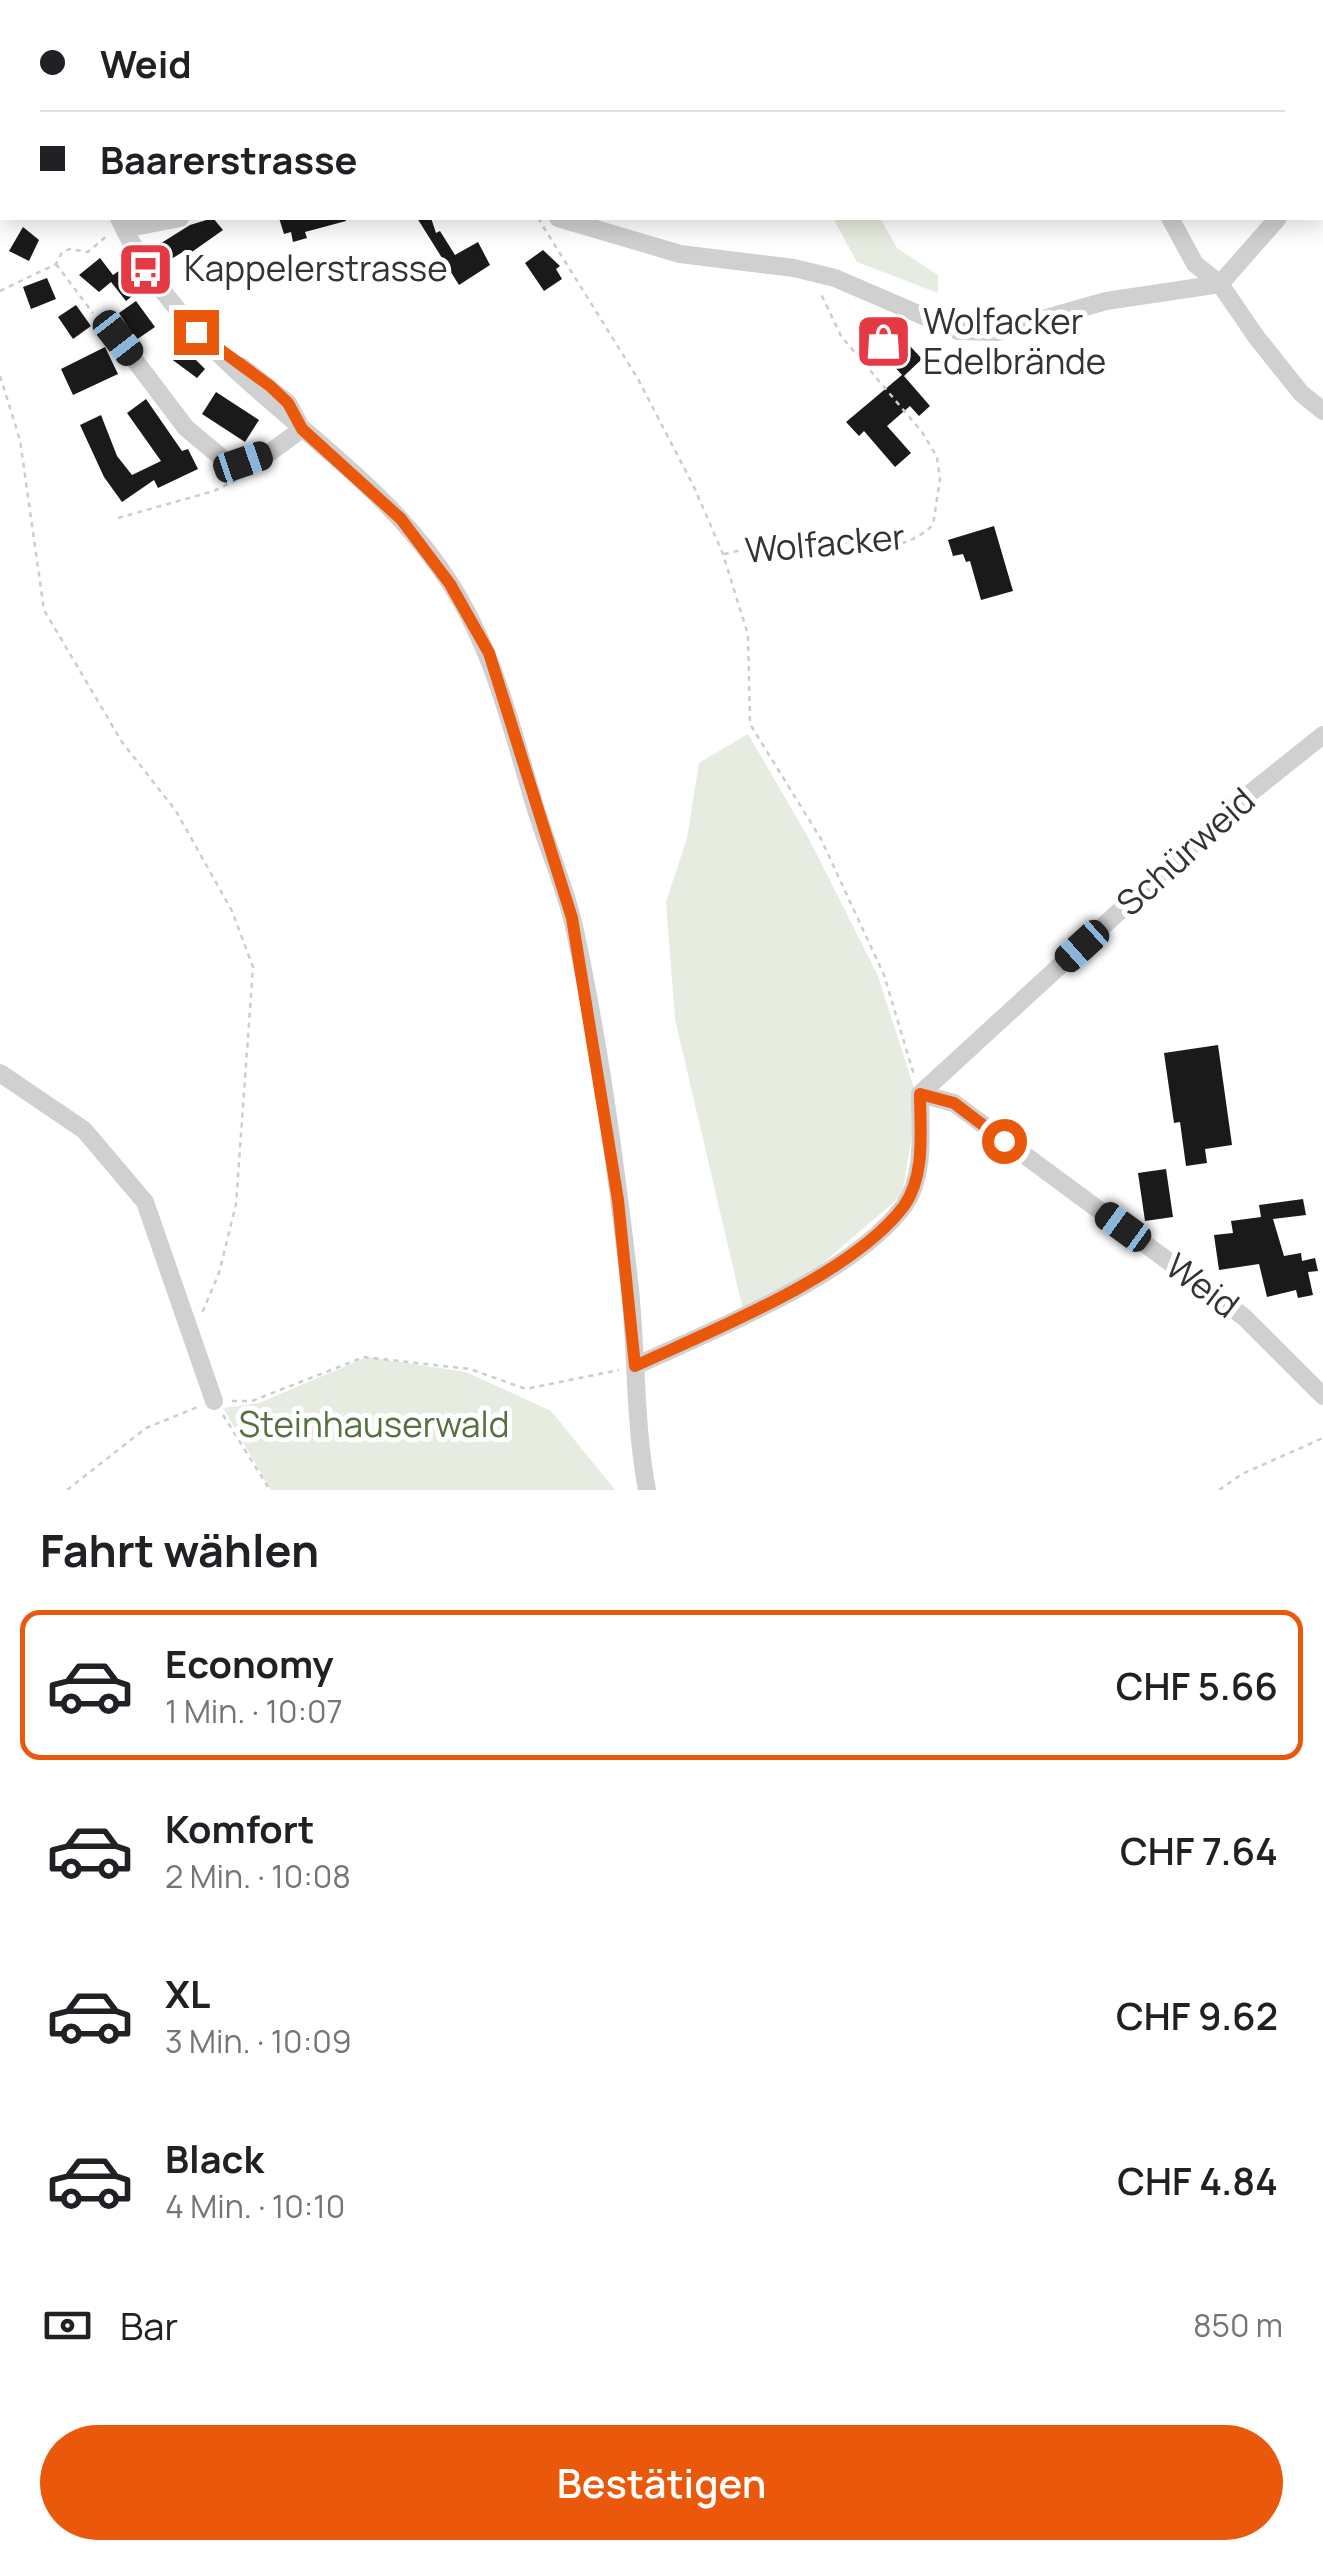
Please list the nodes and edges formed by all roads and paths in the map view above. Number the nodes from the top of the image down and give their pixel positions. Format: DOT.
graph roads {
  1 [pos="157,220"];
  2 [pos="539,220"];
  3 [pos="565,220"];
  4 [pos="1171,220"];
  5 [pos="1276,220"];
  6 [pos="122,223"];
  7 [pos="56,264"];
  8 [pos="818,283"];
  9 [pos="1220,284"];
  10 [pos="0,291"];
  11 [pos="103,326"];
  12 [pos="0,376"];
  13 [pos="1323,411"];
  14 [pos="302,429"];
  15 [pos="248,474"];
  16 [pos="118,518"];
  17 [pos="722,554"];
  18 [pos="1323,735"];
  19 [pos="0,1073"];
  20 [pos="920,1094"];
  21 [pos="192,1338"];
  22 [pos="635,1366"];
  23 [pos="1323,1396"];
  24 [pos="214,1401"];
  25 [pos="1323,1438"];
  26 [pos="67,1490"];
  27 [pos="270,1490"];
  28 [pos="646,1490"];
  29 [pos="1219,1490"];
  1 -- 6 [label="street"];
  2 -- 17 [label="path"];
  3 -- 8 [label="street"];
  4 -- 9 [label="street"];
  5 -- 9 [label="street"];
  6 -- 7 [label="path"];
  6 -- 14 [label="street"];
  7 -- 10 [label="path"];
  7 -- 11 [label="path"];
  8 -- 9 [label="street"];
  8 -- 17 [label="path, Wolfacker"];
  9 -- 13 [label="street"];
  11 -- 14 [label="street"];
  12 -- 21 [label="path"];
  14 -- 22 [label="street"];
  15 -- 16 [label="path"];
  17 -- 20 [label="path"];
  18 -- 20 [label="street, Schürweid"];
  19 -- 21 [label="street"];
  20 -- 22 [label="street"];
  20 -- 23 [label="street, Weid"];
  21 -- 24 [label="street"];
  22 -- 24 [label="path"];
  22 -- 28 [label="street"];
  24 -- 26 [label="path"];
  24 -- 27 [label="path"];
  25 -- 29 [label="path"];
}
